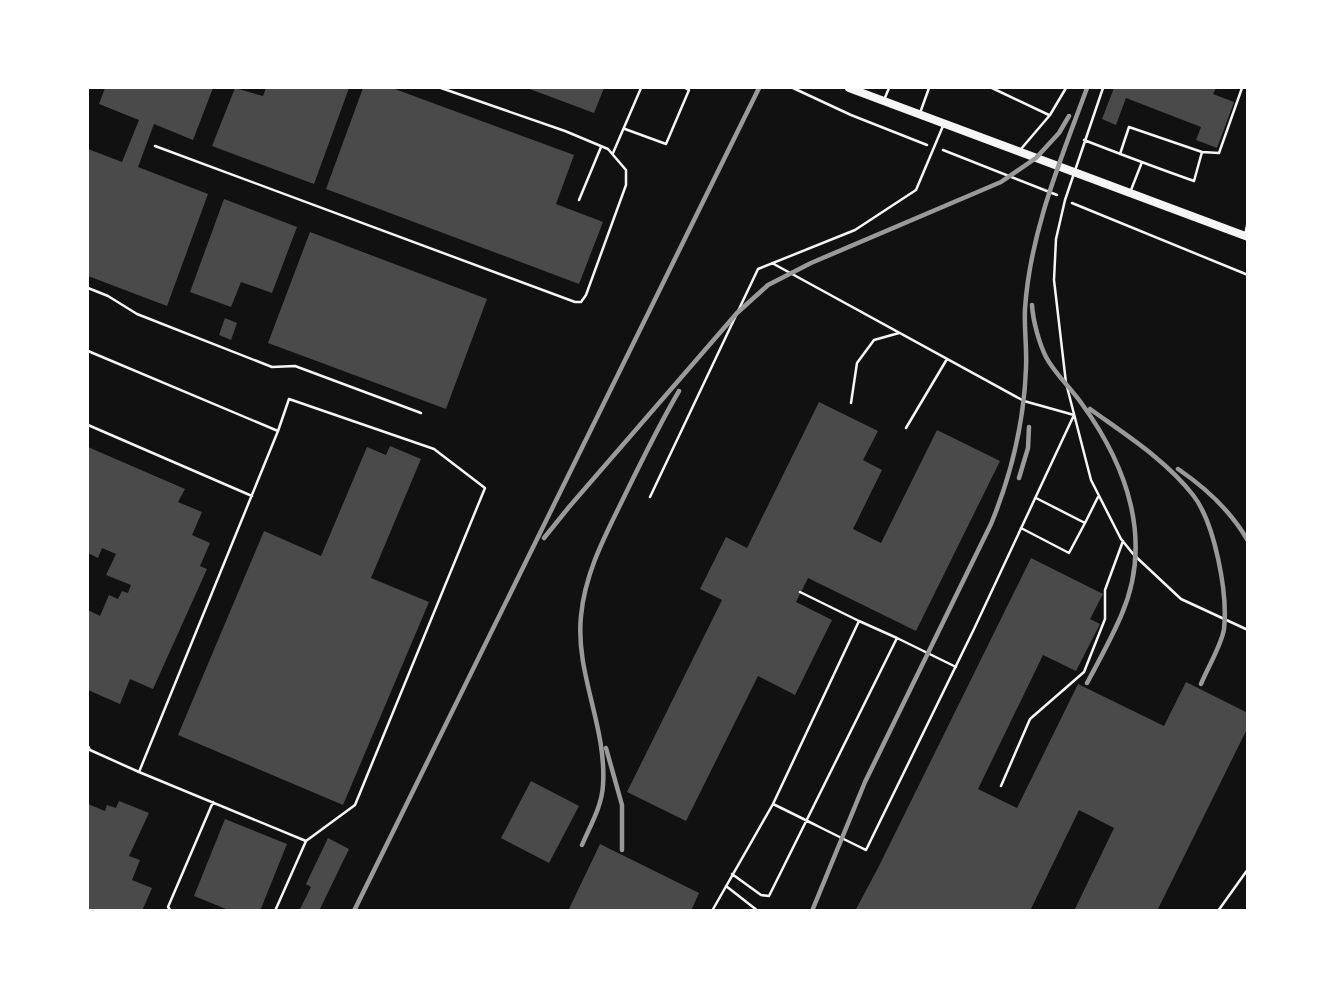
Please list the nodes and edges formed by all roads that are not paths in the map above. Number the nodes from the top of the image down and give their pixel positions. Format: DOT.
graph roads {
  1 [pos="441,88"];
  2 [pos="641,88"];
  3 [pos="685,88"];
  4 [pos="849,88"];
  5 [pos="889,88"];
  6 [pos="929,88"];
  7 [pos="992,88"];
  8 [pos="1066,88"];
  9 [pos="1103,88"];
  10 [pos="1242,88"];
  11 [pos="884,100"];
  12 [pos="920,113"];
  13 [pos="1050,116"];
  14 [pos="945,123"];
  15 [pos="625,129"];
  16 [pos="1084,141"];
  17 [pos="155,146"];
  18 [pos="601,147"];
  19 [pos="1019,152"];
  20 [pos="1202,152"];
  21 [pos="613,153"];
  22 [pos="1120,154"];
  23 [pos="1142,162"];
  24 [pos="1074,173"];
  25 [pos="1130,193"];
  26 [pos="579,200"];
  27 [pos="1248,220"];
  28 [pos="1246,236"];
  29 [pos="772,263"];
  30 [pos="88,288"];
  31 [pos="899,333"];
  32 [pos="88,351"];
  33 [pos="947,359"];
  34 [pos="850,402"];
  35 [pos="421,413"];
  36 [pos="1074,415"];
  37 [pos="88,425"];
  38 [pos="906,428"];
  39 [pos="278,431"];
  40 [pos="1099,495"];
  41 [pos="252,496"];
  42 [pos="650,497"];
  43 [pos="1036,498"];
  44 [pos="1085,523"];
  45 [pos="1021,528"];
  46 [pos="1123,541"];
  47 [pos="800,592"];
  48 [pos="859,621"];
  49 [pos="1248,630"];
  50 [pos="897,638"];
  51 [pos="956,667"];
  52 [pos="88,746"];
  53 [pos="139,772"];
  54 [pos="1001,786"];
  55 [pos="213,802"];
  56 [pos="773,804"];
  57 [pos="807,821"];
  58 [pos="306,841"];
  59 [pos="1248,869"];
  60 [pos="732,874"];
  61 [pos="726,886"];
  62 [pos="171,911"];
  63 [pos="275,911"];
  64 [pos="712,911"];
  65 [pos="758,911"];
  66 [pos="1218,911"];
  1 -- 18 [label="lane"];
  2 -- 15 [label="lane"];
  3 -- 15 [label="lane"];
  4 -- 11 [label="street"];
  5 -- 11 [label="lane"];
  6 -- 12 [label="lane"];
  7 -- 13 [label="lane"];
  8 -- 13 [label="lane"];
  9 -- 16 [label="lane"];
  10 -- 20 [label="lane"];
  11 -- 12 [label="street"];
  12 -- 14 [label="street"];
  13 -- 19 [label="lane"];
  14 -- 19 [label="street"];
  14 -- 29 [label="lane"];
  15 -- 21 [label="lane"];
  16 -- 22 [label="lane"];
  16 -- 24 [label="lane"];
  17 -- 21 [label="lane"];
  18 -- 21 [label="lane"];
  18 -- 26 [label="lane"];
  19 -- 24 [label="street"];
  20 -- 22 [label="lane"];
  20 -- 23 [label="lane"];
  22 -- 23 [label="lane"];
  23 -- 25 [label="lane"];
  24 -- 25 [label="street"];
  24 -- 36 [label="lane"];
  25 -- 28 [label="street"];
  27 -- 28 [label="lane"];
  29 -- 31 [label="lane"];
  29 -- 42 [label="lane"];
  30 -- 35 [label="lane"];
  31 -- 33 [label="lane"];
  31 -- 34 [label="lane"];
  32 -- 39 [label="lane"];
  33 -- 36 [label="lane"];
  33 -- 38 [label="lane"];
  36 -- 40 [label="lane"];
  36 -- 43 [label="lane"];
  37 -- 41 [label="lane"];
  39 -- 41 [label="lane"];
  39 -- 58 [label="lane"];
  40 -- 44 [label="lane"];
  40 -- 46 [label="lane"];
  41 -- 53 [label="lane"];
  43 -- 44 [label="lane"];
  43 -- 45 [label="lane"];
  44 -- 45 [label="lane"];
  45 -- 51 [label="lane"];
  46 -- 49 [label="lane"];
  46 -- 54 [label="lane"];
  47 -- 48 [label="lane"];
  48 -- 50 [label="lane"];
  48 -- 56 [label="lane"];
  50 -- 51 [label="lane"];
  50 -- 57 [label="lane"];
  51 -- 57 [label="lane"];
  52 -- 53 [label="lane"];
  53 -- 55 [label="lane"];
  55 -- 58 [label="lane"];
  55 -- 62 [label="lane"];
  56 -- 57 [label="lane"];
  56 -- 60 [label="lane"];
  57 -- 60 [label="lane"];
  58 -- 63 [label="lane"];
  59 -- 66 [label="lane"];
  60 -- 61 [label="lane"];
  61 -- 64 [label="lane"];
  61 -- 65 [label="lane"];
}
